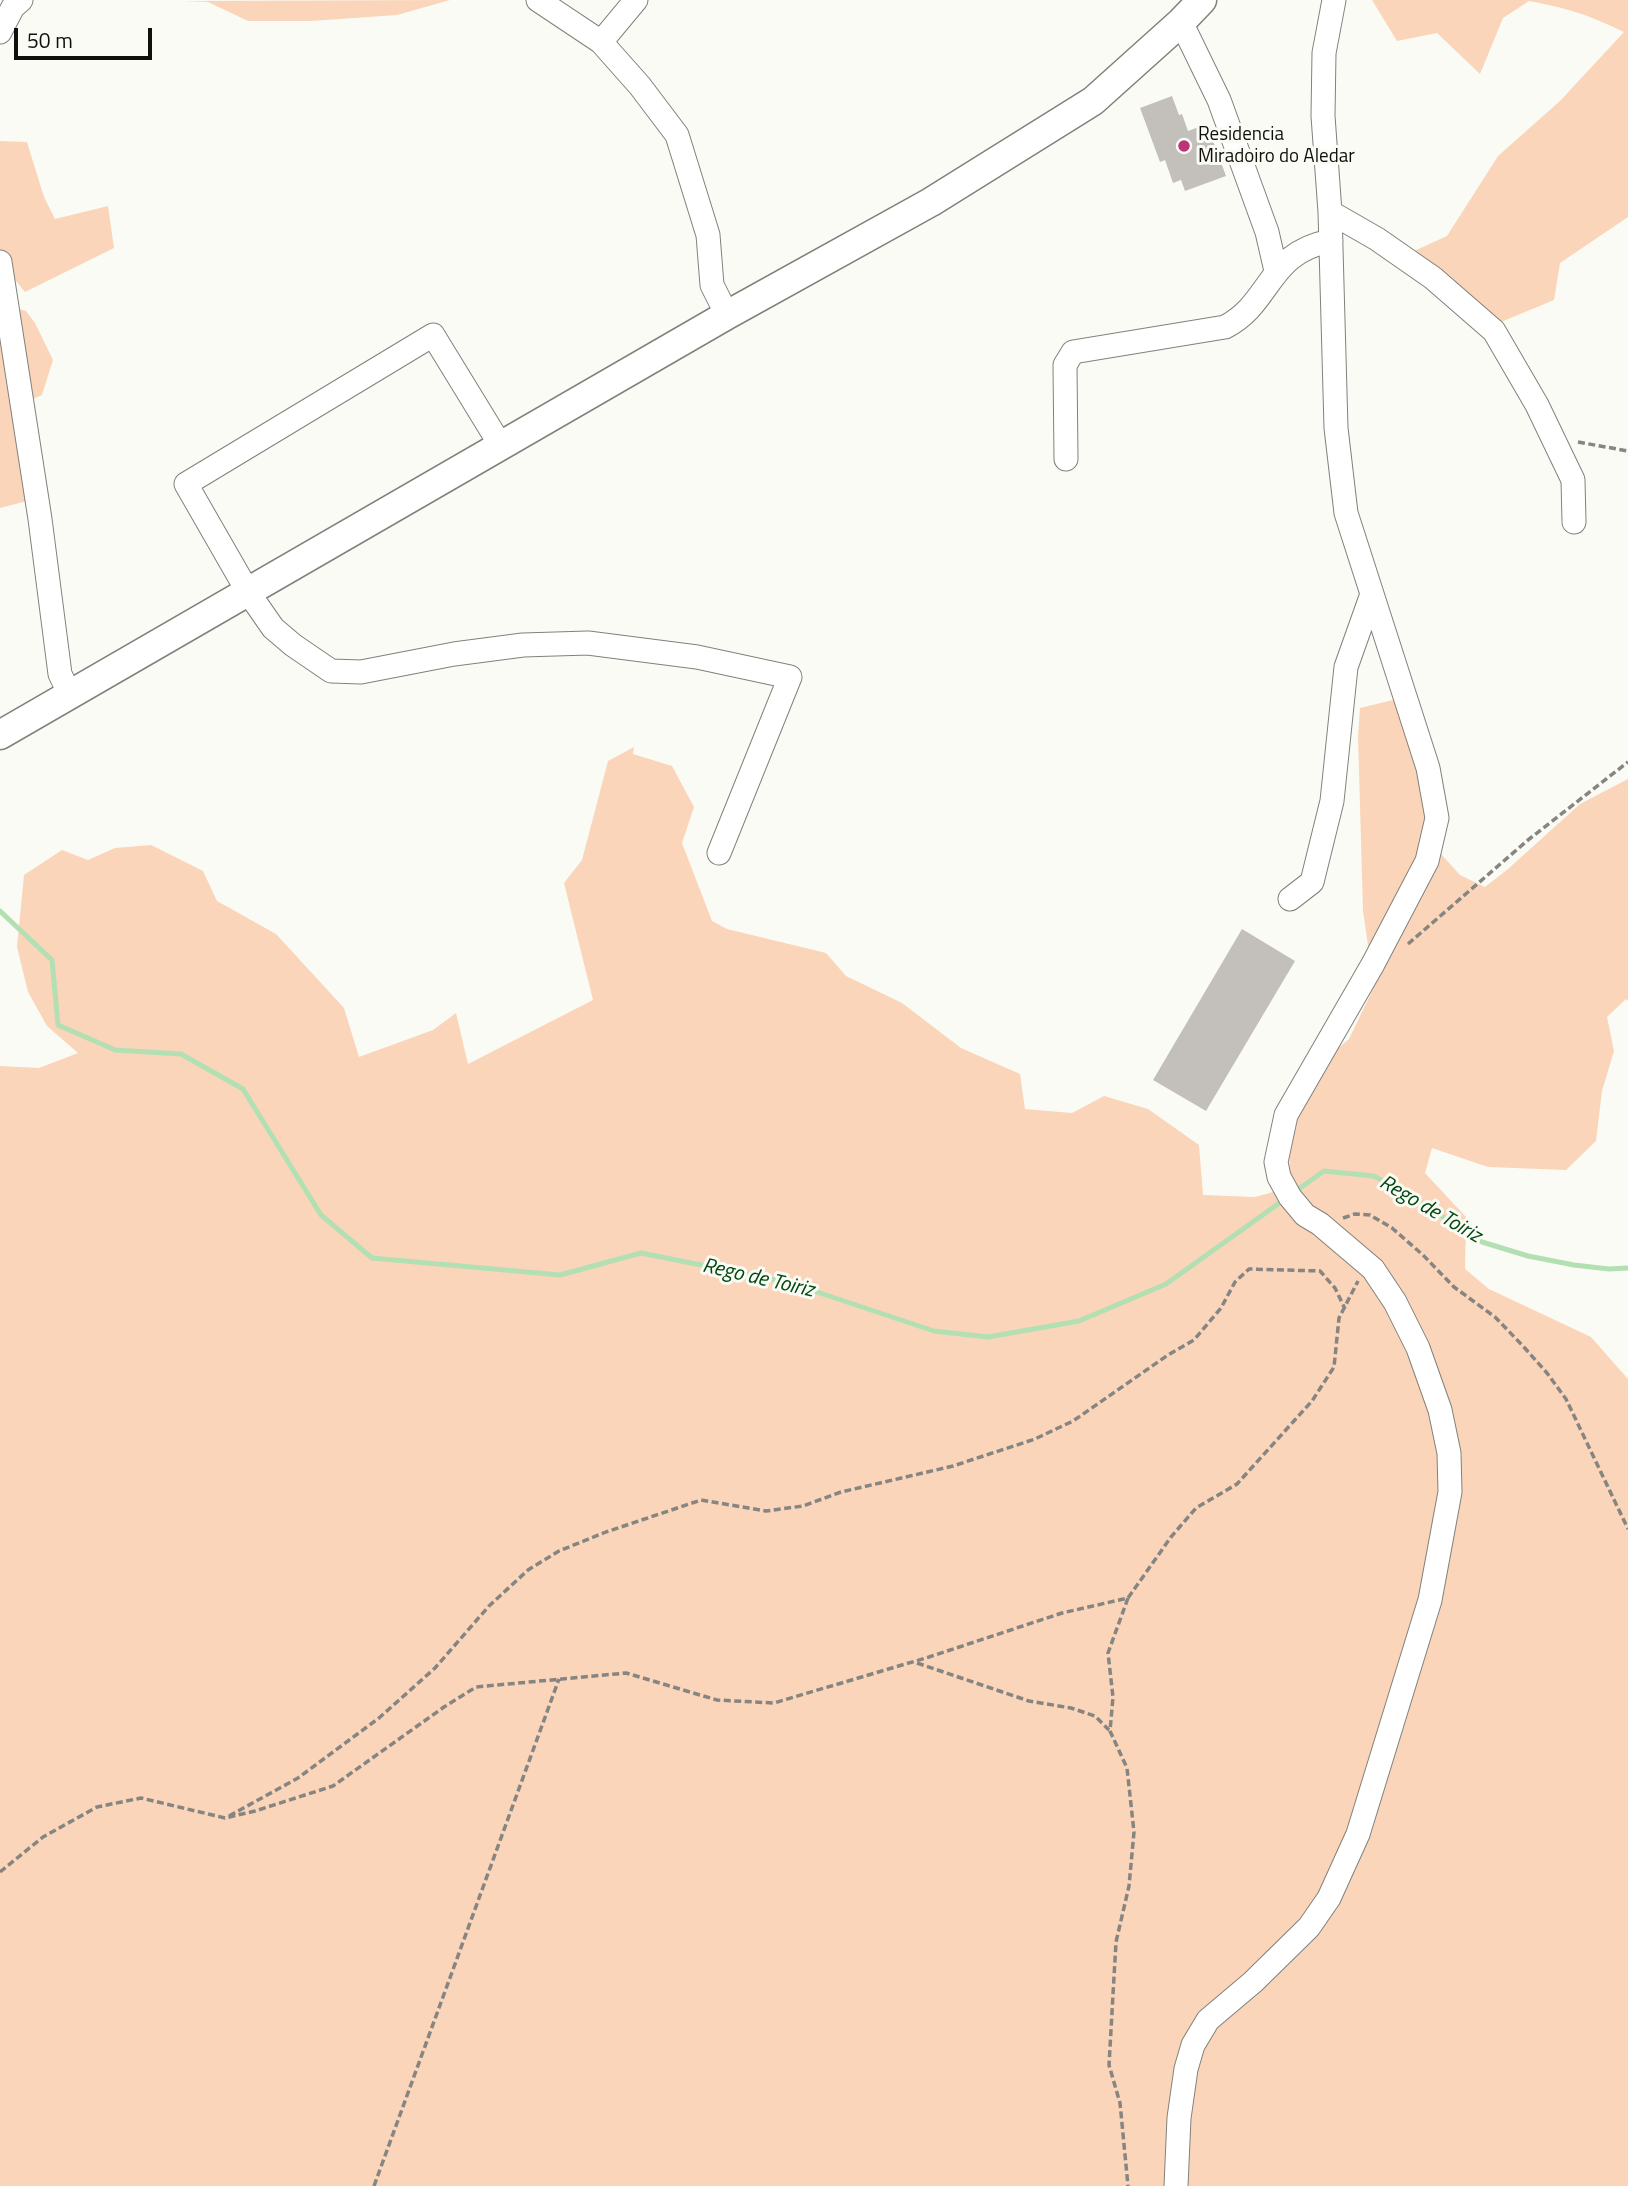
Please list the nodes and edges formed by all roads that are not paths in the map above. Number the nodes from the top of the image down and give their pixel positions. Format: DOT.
graph roads {
  1 [pos="21,0"];
  2 [pos="538,0"];
  3 [pos="636,0"];
  4 [pos="1202,0"];
  5 [pos="1334,0"];
  6 [pos="1181,22"];
  7 [pos="0,32"];
  8 [pos="601,42"];
  9 [pos="1330,212"];
  10 [pos="1331,241"];
  11 [pos="0,262"];
  12 [pos="1276,271"];
  13 [pos="727,315"];
  14 [pos="9,383"];
  15 [pos="500,446"];
  16 [pos="1066,459"];
  17 [pos="1574,522"];
  18 [pos="248,592"];
  19 [pos="1372,594"];
  20 [pos="70,695"];
  21 [pos="0,735"];
  22 [pos="719,853"];
  23 [pos="1290,899"];
  24 [pos="1176,2186"];
  1 -- 7 [label="street"];
  2 -- 8 [label="street"];
  3 -- 8 [label="street"];
  4 -- 6 [label="main road"];
  5 -- 9 [label="street"];
  6 -- 12 [label="street"];
  6 -- 13 [label="main road"];
  8 -- 13 [label="street"];
  9 -- 10 [label="street"];
  9 -- 17 [label="street"];
  10 -- 12 [label="street"];
  10 -- 19 [label="street"];
  11 -- 14 [label="street"];
  12 -- 16 [label="street"];
  13 -- 15 [label="main road"];
  14 -- 20 [label="street"];
  15 -- 18 [label="main road"];
  15 -- 18 [label="street"];
  18 -- 20 [label="main road"];
  18 -- 22 [label="street"];
  19 -- 23 [label="street"];
  19 -- 24 [label="street"];
  20 -- 21 [label="main road"];
}
